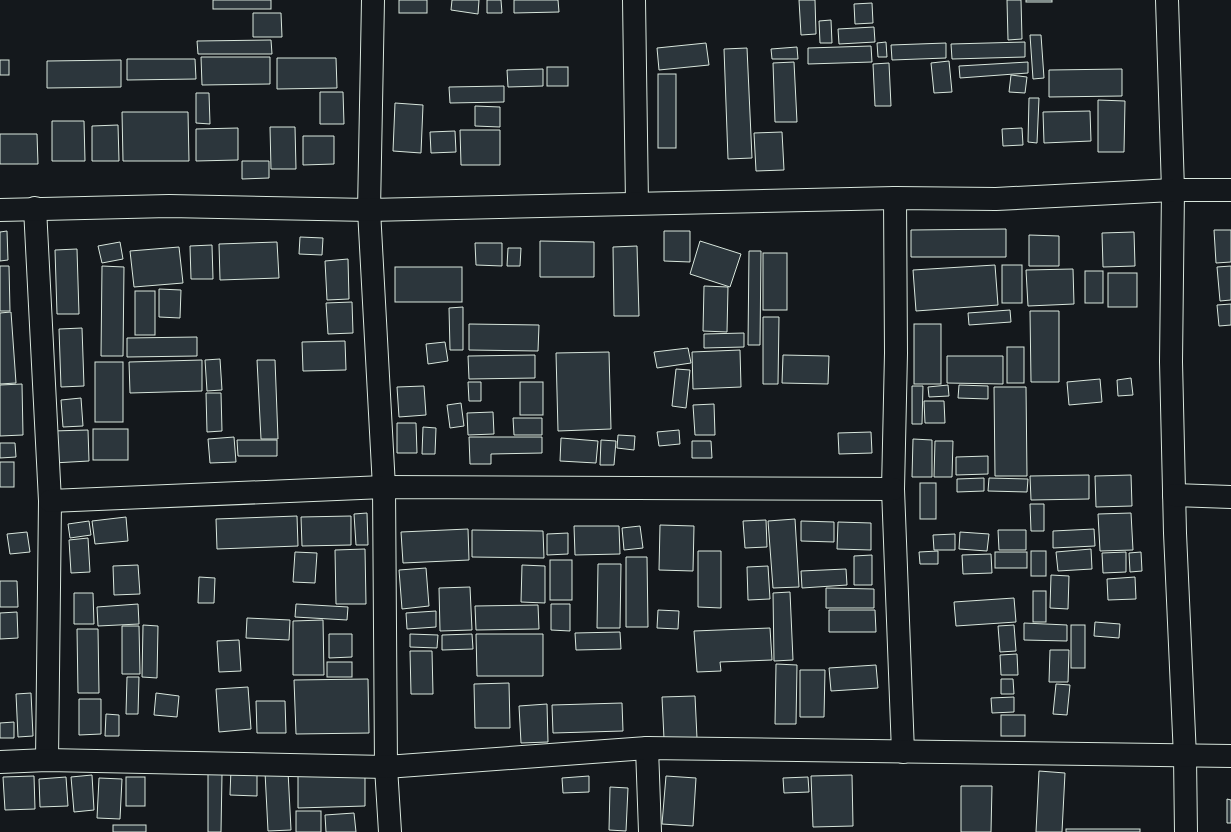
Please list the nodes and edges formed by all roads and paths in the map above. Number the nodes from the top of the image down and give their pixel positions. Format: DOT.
graph roads {
  1 [pos="373,0"];
  2 [pos="634,0"];
  3 [pos="1167,0"];
  4 [pos="1173,190"];
  5 [pos="1231,190"];
  6 [pos="895,198"];
  7 [pos="638,203"];
  8 [pos="35,208"];
  9 [pos="0,210"];
  10 [pos="370,210"];
  11 [pos="384,487"];
  12 [pos="893,489"];
  13 [pos="1174,495"];
  14 [pos="1231,497"];
  15 [pos="50,501"];
  16 [pos="647,748"];
  17 [pos="903,752"];
  18 [pos="1231,756"];
  19 [pos="1185,757"];
  20 [pos="47,760"];
  21 [pos="0,762"];
  22 [pos="386,767"];
  23 [pos="390,832"];
  24 [pos="650,832"];
  25 [pos="1186,832"];
  1 -- 10 [label="street"];
  2 -- 7 [label="street"];
  3 -- 4 [label="street"];
  4 -- 5 [label="street"];
  4 -- 6 [label="street"];
  4 -- 13 [label="street"];
  6 -- 7 [label="street"];
  6 -- 12 [label="street"];
  7 -- 10 [label="street"];
  8 -- 9 [label="street"];
  8 -- 10 [label="street"];
  8 -- 15 [label="street"];
  10 -- 11 [label="street"];
  11 -- 12 [label="street"];
  11 -- 15 [label="street"];
  11 -- 22 [label="street"];
  12 -- 17 [label="street"];
  13 -- 14 [label="street"];
  13 -- 19 [label="street"];
  15 -- 20 [label="street"];
  16 -- 17 [label="street"];
  16 -- 22 [label="street"];
  16 -- 24 [label="street"];
  17 -- 19 [label="street"];
  18 -- 19 [label="street"];
  19 -- 25 [label="street"];
  20 -- 21 [label="street"];
  20 -- 22 [label="street"];
  22 -- 23 [label="street"];
}
